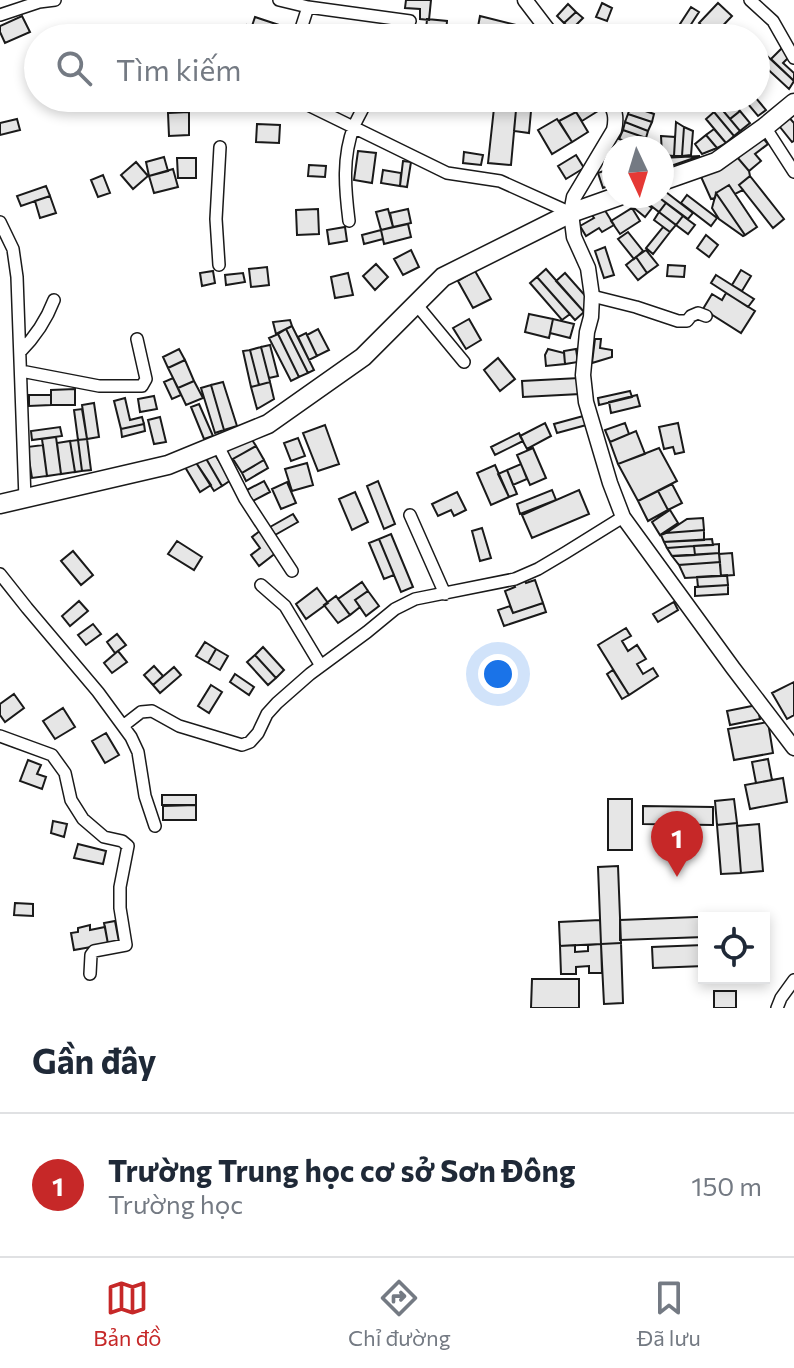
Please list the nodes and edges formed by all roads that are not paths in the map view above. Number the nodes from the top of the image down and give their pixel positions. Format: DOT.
graph roads {
  1 [pos="55,0"];
  2 [pos="279,0"];
  3 [pos="525,0"];
  4 [pos="750,0"];
  5 [pos="308,7"];
  6 [pos="0,15"];
  7 [pos="410,21"];
  8 [pos="303,24"];
  9 [pos="543,24"];
  10 [pos="794,58"];
  11 [pos="794,103"];
  12 [pos="323,112"];
  13 [pos="361,112"];
  14 [pos="614,112"];
  15 [pos="354,127"];
  16 [pos="765,127"];
  17 [pos="220,147"];
  18 [pos="794,172"];
  19 [pos="674,177"];
  20 [pos="602,202"];
  21 [pos="571,213"];
  22 [pos="349,221"];
  23 [pos="1,224"];
  24 [pos="219,265"];
  25 [pos="592,296"];
  26 [pos="54,300"];
  27 [pos="416,304"];
  28 [pos="706,316"];
  29 [pos="137,339"];
  30 [pos="20,352"];
  31 [pos="464,362"];
  32 [pos="21,371"];
  33 [pos="217,444"];
  34 [pos="25,499"];
  35 [pos="0,504"];
  36 [pos="410,515"];
  37 [pos="623,517"];
  38 [pos="292,571"];
  39 [pos="0,574"];
  40 [pos="261,585"];
  41 [pos="445,594"];
  42 [pos="321,666"];
  43 [pos="123,726"];
  44 [pos="0,736"];
  45 [pos="794,748"];
  46 [pos="155,826"];
  47 [pos="90,974"];
  48 [pos="794,980"];
  49 [pos="777,1008"];
  1 -- 6 [label="street"];
  2 -- 5 [label="street"];
  3 -- 9 [label="street"];
  4 -- 10 [label="street"];
  5 -- 7 [label="street"];
  5 -- 8 [label="street"];
  11 -- 16 [label="main road"];
  12 -- 15 [label="street"];
  13 -- 15 [label="street"];
  14 -- 21 [label="street"];
  15 -- 21 [label="street"];
  15 -- 22 [label="street"];
  16 -- 18 [label="street"];
  16 -- 19 [label="main road"];
  17 -- 24 [label="street"];
  20 -- 21 [label="main road"];
  21 -- 25 [label="street"];
  21 -- 27 [label="main road"];
  23 -- 30 [label="street"];
  25 -- 28 [label="street"];
  25 -- 37 [label="street"];
  26 -- 30 [label="street"];
  27 -- 31 [label="street"];
  27 -- 33 [label="main road"];
  29 -- 32 [label="street"];
  30 -- 32 [label="street"];
  32 -- 34 [label="street"];
  33 -- 34 [label="main road"];
  33 -- 38 [label="street"];
  34 -- 35 [label="main road"];
  36 -- 41 [label="street"];
  37 -- 41 [label="street"];
  37 -- 45 [label="street"];
  39 -- 43 [label="street"];
  40 -- 42 [label="street"];
  41 -- 42 [label="street"];
  42 -- 43 [label="street"];
  43 -- 46 [label="street"];
  44 -- 47 [label="street"];
  48 -- 49 [label="street"];
}
